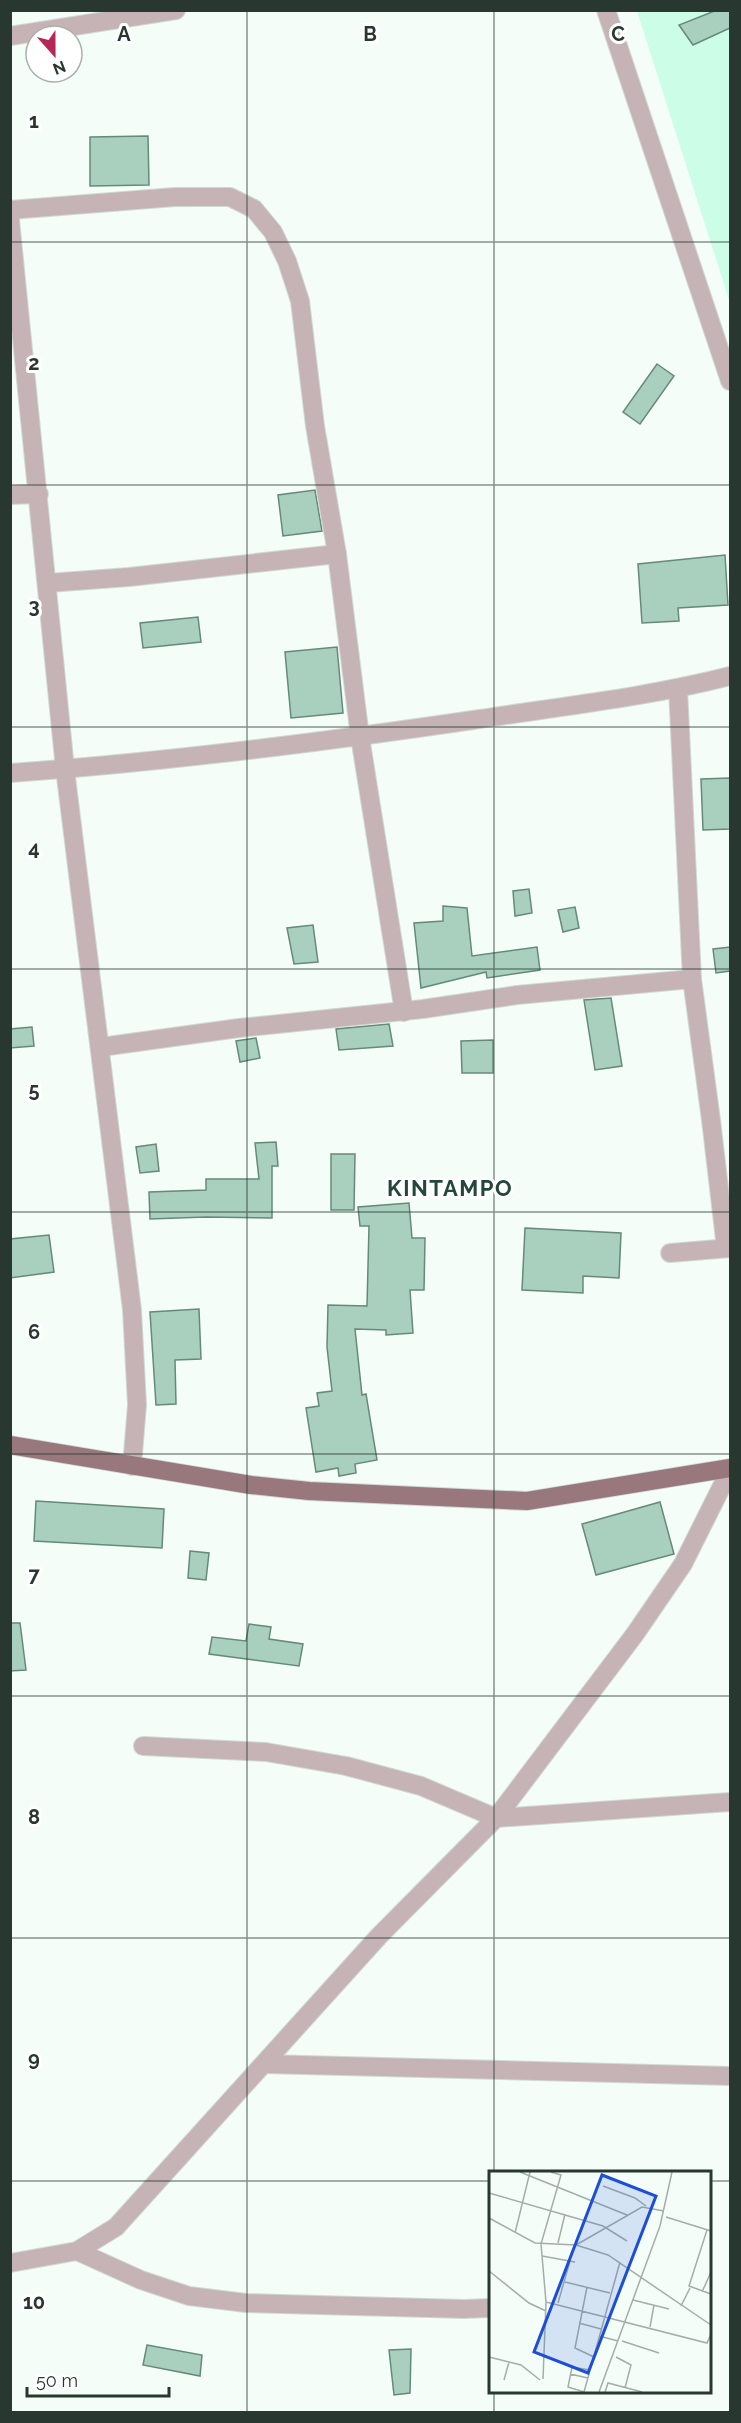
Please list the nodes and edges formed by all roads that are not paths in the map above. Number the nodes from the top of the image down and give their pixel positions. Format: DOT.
graph roads {
  1 [pos="176,10"];
  2 [pos="606,10"];
  3 [pos="10,36"];
  4 [pos="10,210"];
  5 [pos="10,220"];
  6 [pos="730,381"];
  7 [pos="39,494"];
  8 [pos="10,495"];
  9 [pos="337,554"];
  10 [pos="48,583"];
  11 [pos="730,676"];
  12 [pos="678,689"];
  13 [pos="360,737"];
  14 [pos="65,769"];
  15 [pos="10,773"];
  16 [pos="692,979"];
  17 [pos="404,1012"];
  18 [pos="101,1047"];
  19 [pos="728,1248"];
  20 [pos="670,1253"];
  21 [pos="10,1445"];
  22 [pos="132,1466"];
  23 [pos="730,1469"];
  24 [pos="143,1746"];
  25 [pos="730,1802"];
  26 [pos="496,1818"];
  27 [pos="264,2064"];
  28 [pos="730,2076"];
  29 [pos="77,2251"];
  30 [pos="10,2263"];
  31 [pos="489,2307"];
  1 -- 3 [label="street"];
  2 -- 6 [label="street"];
  4 -- 9 [label="street"];
  5 -- 7 [label="street"];
  7 -- 8 [label="street"];
  7 -- 10 [label="street"];
  9 -- 10 [label="street"];
  9 -- 13 [label="street"];
  10 -- 14 [label="street"];
  11 -- 12 [label="street"];
  12 -- 13 [label="street"];
  12 -- 16 [label="street"];
  13 -- 14 [label="street"];
  13 -- 17 [label="street"];
  14 -- 15 [label="street"];
  14 -- 18 [label="street"];
  16 -- 17 [label="street"];
  16 -- 19 [label="street"];
  17 -- 18 [label="street"];
  18 -- 22 [label="street"];
  19 -- 20 [label="street"];
  21 -- 22 [label="main road"];
  22 -- 23 [label="main road"];
  23 -- 26 [label="street"];
  24 -- 26 [label="street"];
  25 -- 26 [label="street"];
  26 -- 27 [label="street"];
  27 -- 28 [label="street"];
  27 -- 29 [label="street"];
  29 -- 30 [label="street"];
  29 -- 31 [label="street"];
}
